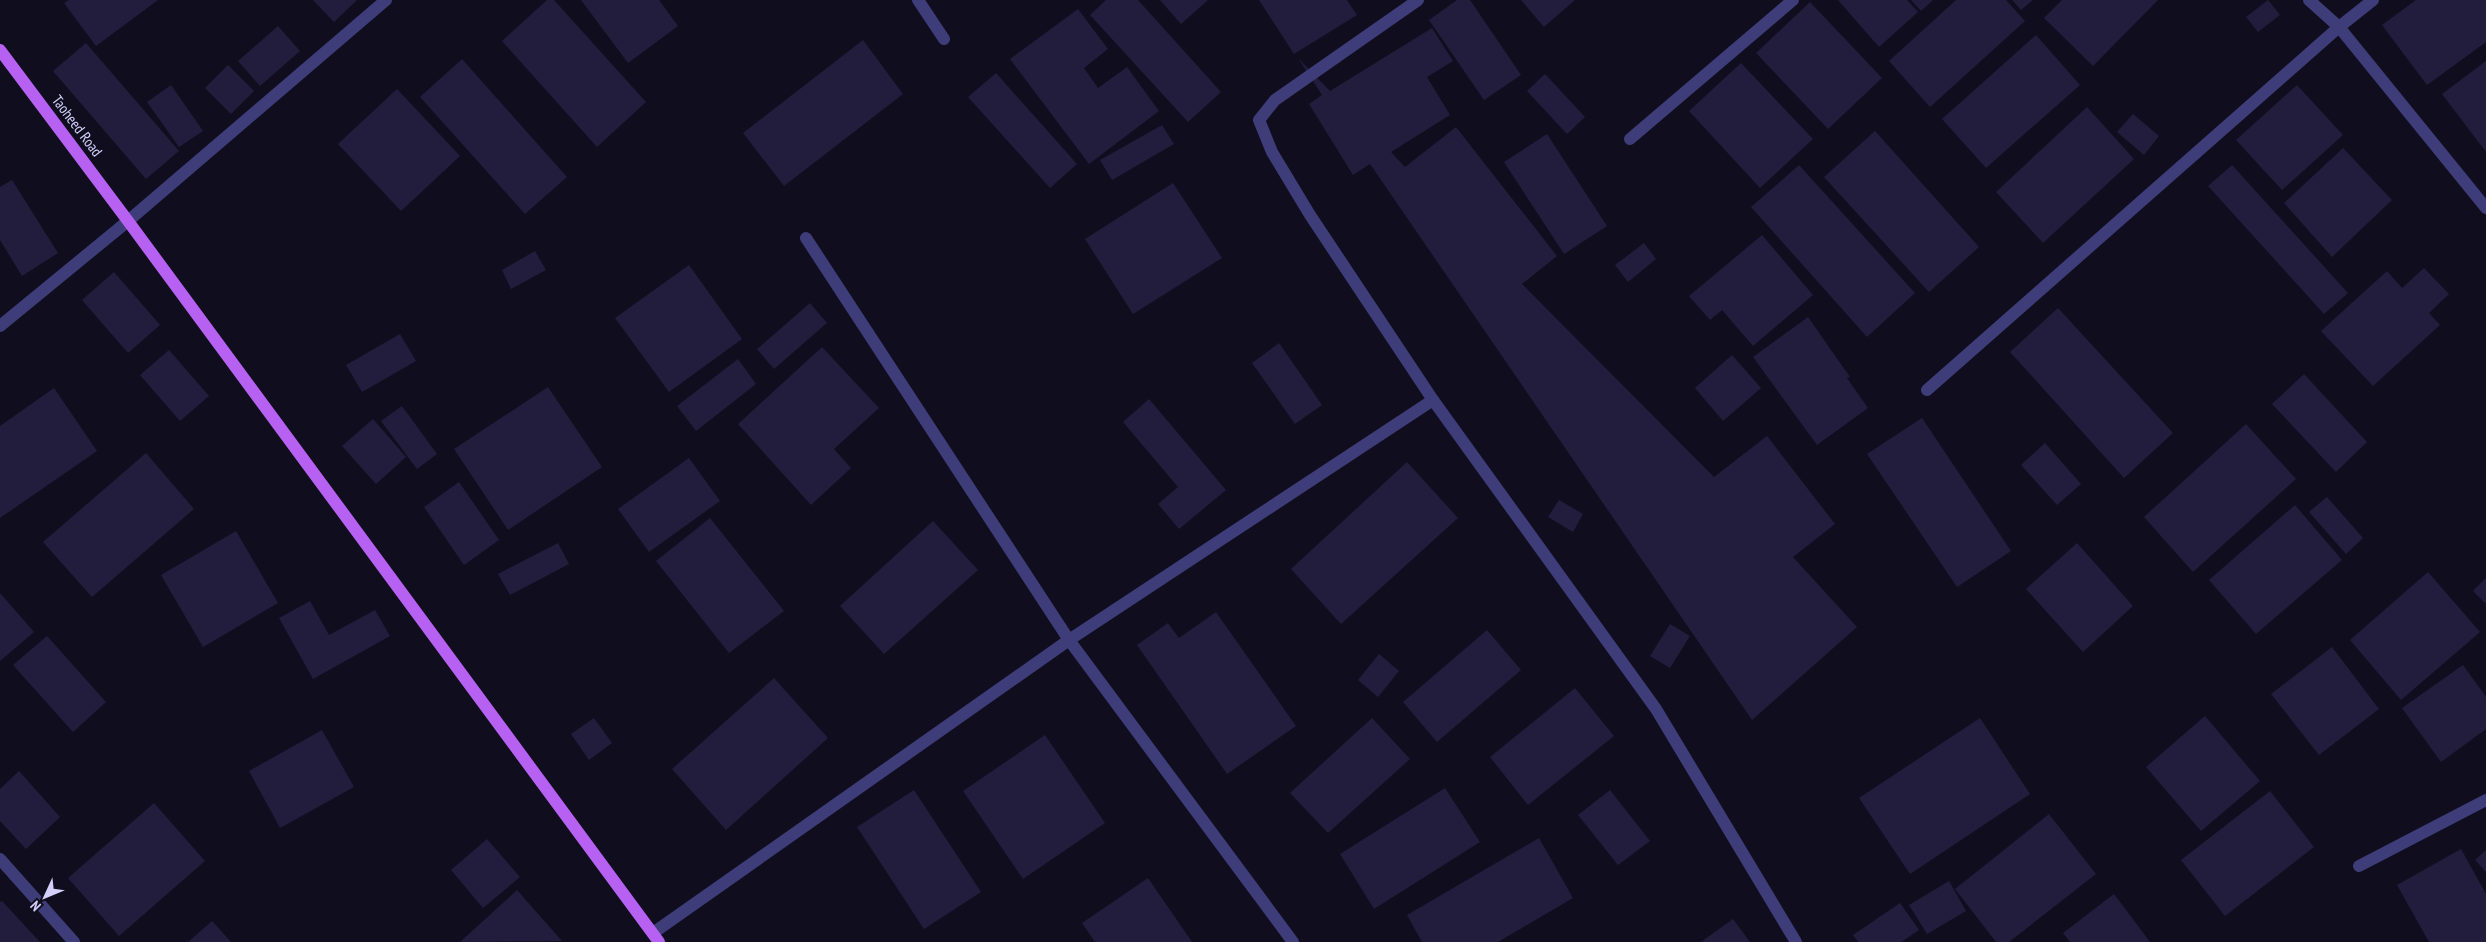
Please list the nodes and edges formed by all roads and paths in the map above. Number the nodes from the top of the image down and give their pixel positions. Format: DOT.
graph roads {
  1 [pos="386,0"];
  2 [pos="918,0"];
  3 [pos="1418,0"];
  4 [pos="1793,0"];
  5 [pos="2309,0"];
  6 [pos="2373,0"];
  7 [pos="2339,27"];
  8 [pos="944,39"];
  9 [pos="0,50"];
  10 [pos="1630,139"];
  11 [pos="2486,208"];
  12 [pos="128,221"];
  13 [pos="806,238"];
  14 [pos="0,326"];
  15 [pos="1927,390"];
  16 [pos="1433,400"];
  17 [pos="1068,640"];
  18 [pos="2486,800"];
  19 [pos="0,859"];
  20 [pos="2359,866"];
  21 [pos="656,938"];
  22 [pos="74,942"];
  23 [pos="1293,942"];
  24 [pos="1796,942"];
  1 -- 12 [label="street"];
  2 -- 8 [label="street"];
  3 -- 16 [label="street"];
  4 -- 10 [label="street"];
  5 -- 7 [label="street"];
  6 -- 7 [label="street"];
  7 -- 11 [label="street"];
  7 -- 15 [label="street"];
  9 -- 12 [label="main road, Taoheed Road"];
  12 -- 14 [label="street"];
  12 -- 21 [label="main road, Taoheed Road"];
  13 -- 17 [label="street"];
  16 -- 17 [label="street"];
  16 -- 24 [label="street"];
  17 -- 21 [label="street"];
  17 -- 23 [label="street"];
  18 -- 20 [label="street"];
  19 -- 22 [label="street"];
}
